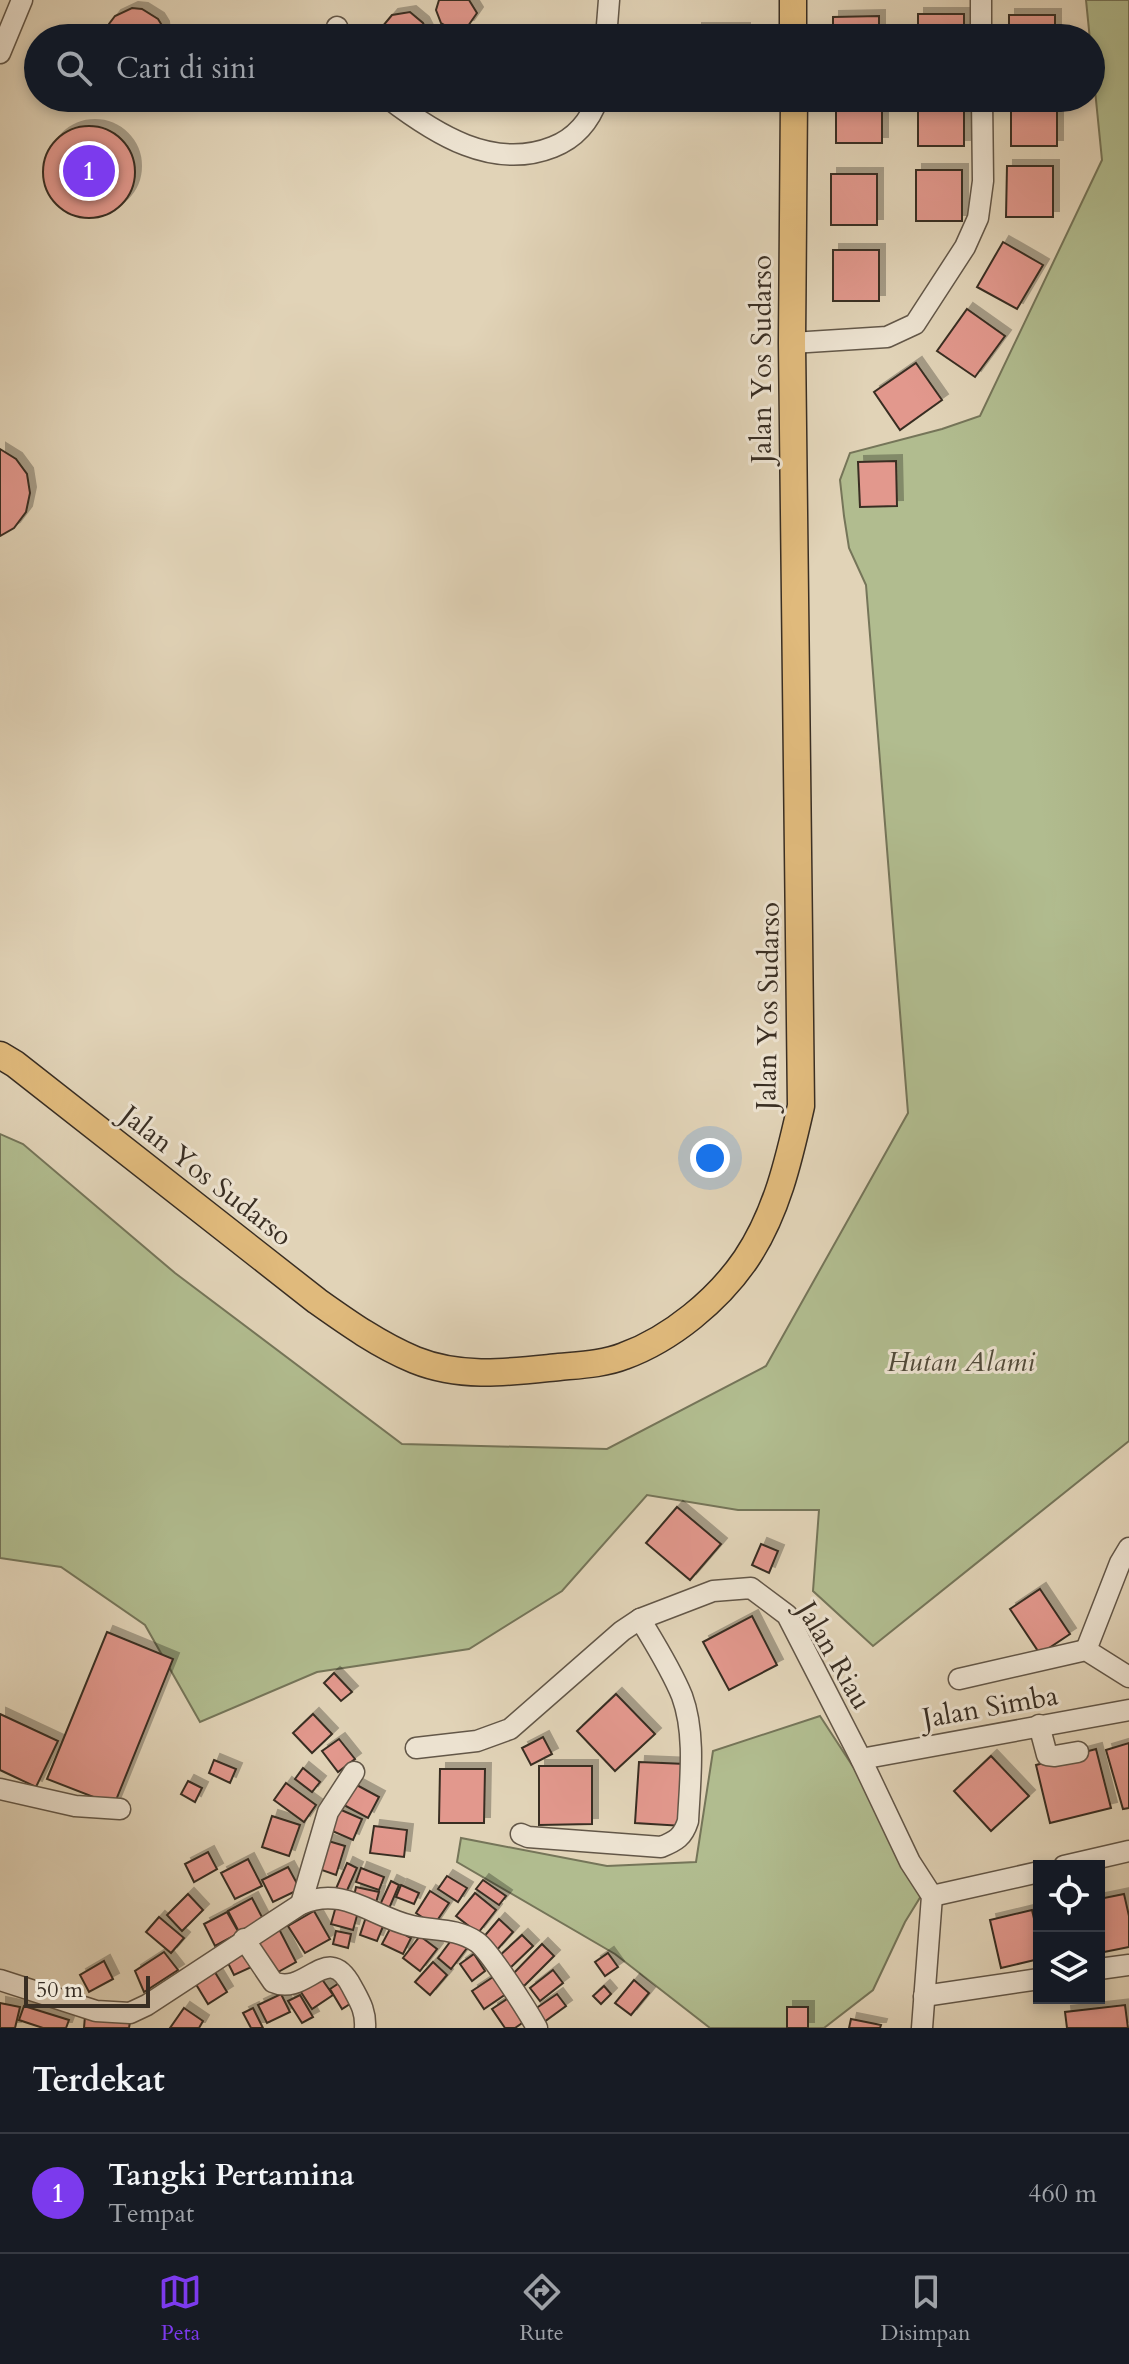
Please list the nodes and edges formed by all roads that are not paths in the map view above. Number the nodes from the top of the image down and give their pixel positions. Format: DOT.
graph roads {
  1 [pos="22,0"];
  2 [pos="609,0"];
  3 [pos="793,0"];
  4 [pos="981,0"];
  5 [pos="607,24"];
  6 [pos="793,24"];
  7 [pos="981,24"];
  8 [pos="0,53"];
  9 [pos="406,112"];
  10 [pos="593,112"];
  11 [pos="794,112"];
  12 [pos="982,112"];
  13 [pos="792,343"];
  14 [pos="0,1055"];
  15 [pos="1126,1563"];
  16 [pos="640,1619"];
  17 [pos="1086,1650"];
  18 [pos="1129,1677"];
  19 [pos="959,1679"];
  20 [pos="1129,1710"];
  21 [pos="1039,1725"];
  22 [pos="416,1748"];
  23 [pos="1078,1752"];
  24 [pos="861,1759"];
  25 [pos="354,1772"];
  26 [pos="0,1789"];
  27 [pos="120,1809"];
  28 [pos="521,1834"];
  29 [pos="1129,1851"];
  30 [pos="1090,1860"];
  31 [pos="1033,1873"];
  32 [pos="932,1896"];
  33 [pos="301,1904"];
  34 [pos="244,1939"];
  35 [pos="1129,1965"];
  36 [pos="1105,1968"];
  37 [pos="2,1976"];
  38 [pos="1033,1980"];
  39 [pos="924,1996"];
  40 [pos="365,2028"];
  41 [pos="537,2028"];
  42 [pos="922,2028"];
  1 -- 8 [label="street"];
  2 -- 5 [label="street"];
  3 -- 6 [label="main road"];
  4 -- 7 [label="street"];
  9 -- 10 [label="street"];
  11 -- 13 [label="main road, Jalan Yos Sudarso"];
  12 -- 13 [label="street"];
  13 -- 14 [label="main road, Jalan Yos Sudarso"];
  15 -- 17 [label="street"];
  16 -- 22 [label="street, Jalan Riau"];
  16 -- 24 [label="street, Jalan Riau"];
  16 -- 28 [label="street"];
  17 -- 18 [label="street"];
  17 -- 19 [label="street"];
  20 -- 21 [label="street, Jalan Simba"];
  21 -- 23 [label="street"];
  21 -- 24 [label="street, Jalan Simba"];
  24 -- 32 [label="street, Jalan Riau"];
  25 -- 33 [label="street"];
  26 -- 27 [label="street"];
  29 -- 30 [label="street"];
  31 -- 32 [label="street"];
  32 -- 39 [label="street"];
  33 -- 34 [label="street"];
  33 -- 41 [label="street"];
  34 -- 37 [label="street"];
  34 -- 40 [label="street"];
  35 -- 36 [label="street"];
  38 -- 39 [label="street"];
  39 -- 42 [label="street"];
}
